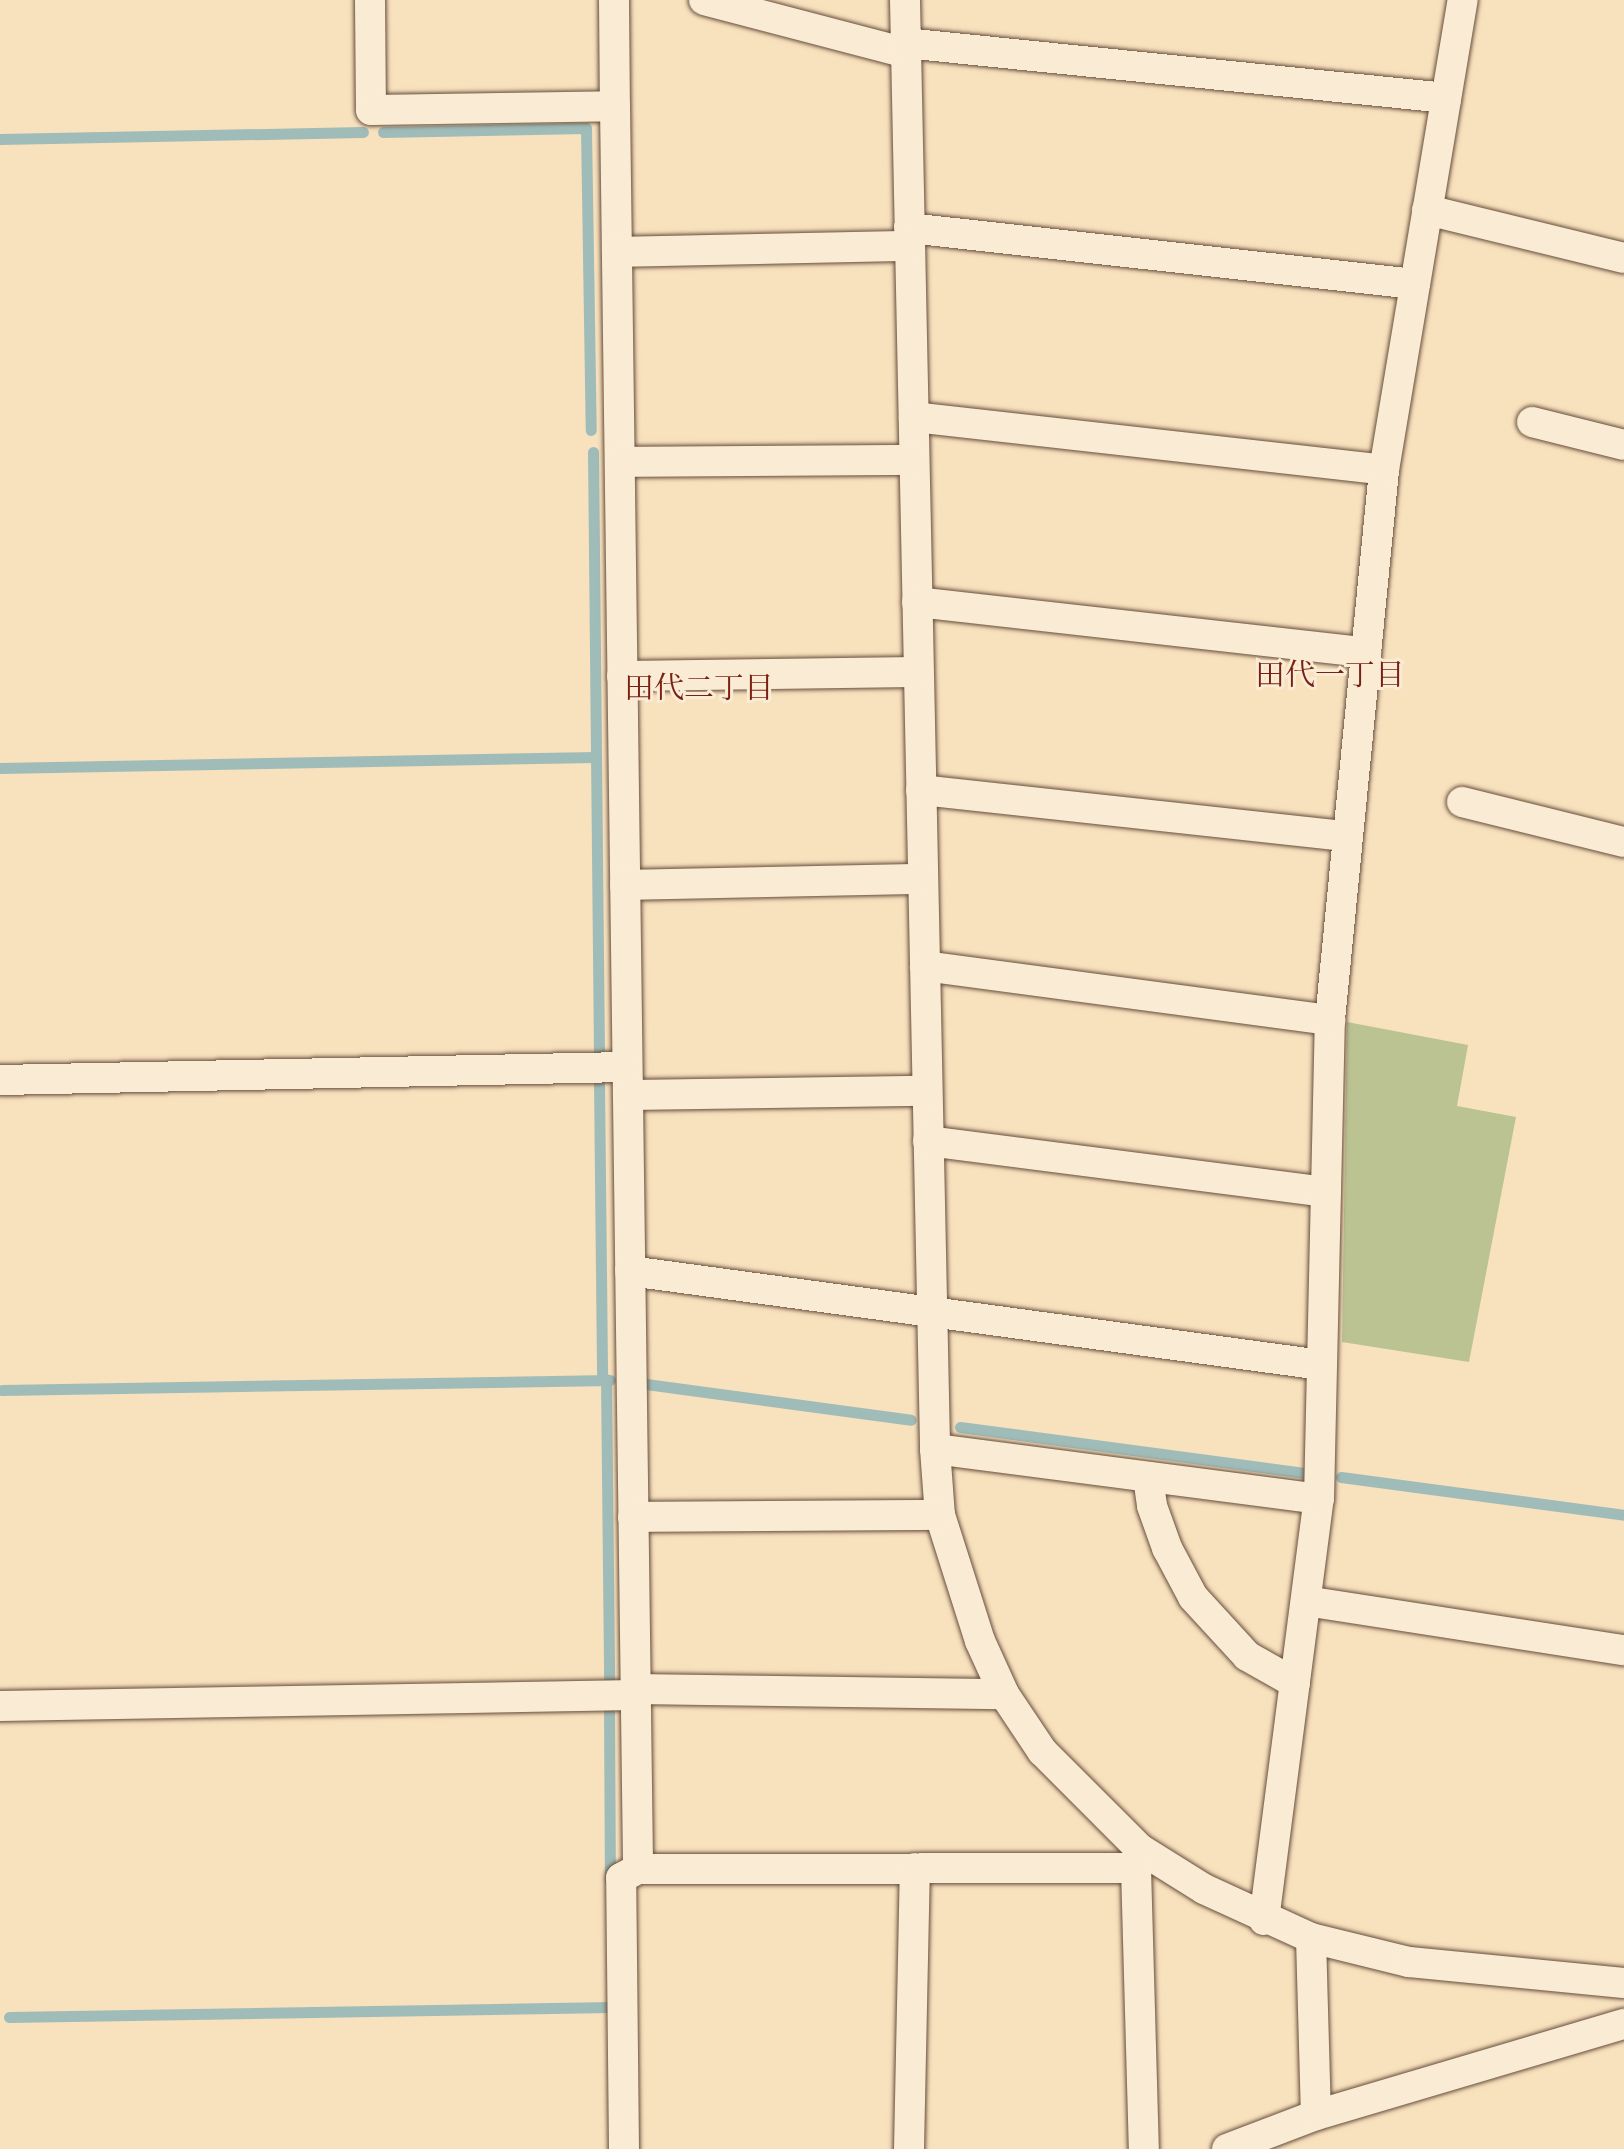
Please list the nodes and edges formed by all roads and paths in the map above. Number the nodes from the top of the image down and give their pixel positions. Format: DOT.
graph roads {
  1 [pos="370,0"];
  2 [pos="614,0"];
  3 [pos="704,0"];
  4 [pos="905,0"];
  5 [pos="1463,0"];
  6 [pos="906,48"];
  7 [pos="1446,98"];
  8 [pos="615,106"];
  9 [pos="1427,210"];
  10 [pos="909,237"];
  11 [pos="617,252"];
  12 [pos="1624,258"];
  13 [pos="1415,284"];
  14 [pos="914,417"];
  15 [pos="1532,422"];
  16 [pos="1624,445"];
  17 [pos="914,460"];
  18 [pos="620,462"];
  19 [pos="1384,470"];
  20 [pos="917,602"];
  21 [pos="1366,652"];
  22 [pos="918,672"];
  23 [pos="622,676"];
  24 [pos="921,790"];
  25 [pos="1462,802"];
  26 [pos="1347,836"];
  27 [pos="1624,842"];
  28 [pos="923,879"];
  29 [pos="625,885"];
  30 [pos="925,966"];
  31 [pos="1330,1020"];
  32 [pos="0,1080"];
  33 [pos="627,1081"];
  34 [pos="927,1091"];
  35 [pos="928,1141"];
  36 [pos="1326,1192"];
  37 [pos="630,1271"];
  38 [pos="932,1312"];
  39 [pos="1322,1365"];
  40 [pos="935,1449"];
  41 [pos="1148,1477"];
  42 [pos="1319,1499"];
  43 [pos="940,1515"];
  44 [pos="633,1517"];
  45 [pos="1306,1601"];
  46 [pos="1624,1650"];
  47 [pos="1295,1683"];
  48 [pos="635,1692"];
  49 [pos="1004,1694"];
  50 [pos="0,1706"];
  51 [pos="1138,1859"];
  52 [pos="915,1868"];
  53 [pos="638,1869"];
  54 [pos="1264,1920"];
  55 [pos="1311,1938"];
  56 [pos="1624,1983"];
  57 [pos="1624,2024"];
  58 [pos="1316,2115"];
  59 [pos="624,2149"];
  60 [pos="909,2149"];
  61 [pos="1144,2149"];
  62 [pos="1227,2149"];
  1 -- 8 [label="street"];
  2 -- 8 [label="street"];
  3 -- 6 [label="street"];
  4 -- 6 [label="street"];
  5 -- 7 [label="street"];
  6 -- 7 [label="street"];
  6 -- 10 [label="street"];
  7 -- 9 [label="street"];
  8 -- 11 [label="street"];
  9 -- 12 [label="street"];
  9 -- 13 [label="street"];
  10 -- 11 [label="street"];
  10 -- 13 [label="street"];
  10 -- 14 [label="street"];
  11 -- 18 [label="street"];
  13 -- 19 [label="street"];
  14 -- 17 [label="street"];
  14 -- 19 [label="street"];
  15 -- 16 [label="street"];
  17 -- 18 [label="street"];
  17 -- 20 [label="street"];
  18 -- 23 [label="street"];
  19 -- 21 [label="street"];
  20 -- 21 [label="street"];
  20 -- 22 [label="street"];
  21 -- 26 [label="street"];
  22 -- 23 [label="street"];
  22 -- 24 [label="street"];
  23 -- 29 [label="street"];
  24 -- 26 [label="street"];
  24 -- 28 [label="street"];
  25 -- 27 [label="street"];
  26 -- 31 [label="street"];
  28 -- 29 [label="street"];
  28 -- 30 [label="street"];
  29 -- 33 [label="street"];
  30 -- 31 [label="street"];
  30 -- 34 [label="street"];
  31 -- 36 [label="street"];
  32 -- 33 [label="street"];
  33 -- 34 [label="street"];
  33 -- 37 [label="street"];
  34 -- 35 [label="street"];
  35 -- 36 [label="street"];
  35 -- 38 [label="street"];
  36 -- 39 [label="street"];
  37 -- 38 [label="street"];
  37 -- 44 [label="street"];
  38 -- 39 [label="street"];
  38 -- 40 [label="street"];
  39 -- 42 [label="street"];
  40 -- 41 [label="street"];
  40 -- 43 [label="street"];
  41 -- 42 [label="street"];
  41 -- 47 [label="street"];
  42 -- 45 [label="street"];
  43 -- 44 [label="street"];
  43 -- 49 [label="street"];
  44 -- 48 [label="street"];
  45 -- 46 [label="street"];
  45 -- 47 [label="street"];
  47 -- 54 [label="street"];
  48 -- 49 [label="street"];
  48 -- 50 [label="street"];
  48 -- 53 [label="street"];
  49 -- 51 [label="street"];
  51 -- 52 [label="street"];
  51 -- 54 [label="street"];
  51 -- 61 [label="street"];
  52 -- 53 [label="street"];
  52 -- 60 [label="street"];
  53 -- 59 [label="street"];
  54 -- 55 [label="street"];
  55 -- 56 [label="street"];
  55 -- 58 [label="street"];
  57 -- 58 [label="street"];
  58 -- 62 [label="street"];
}
